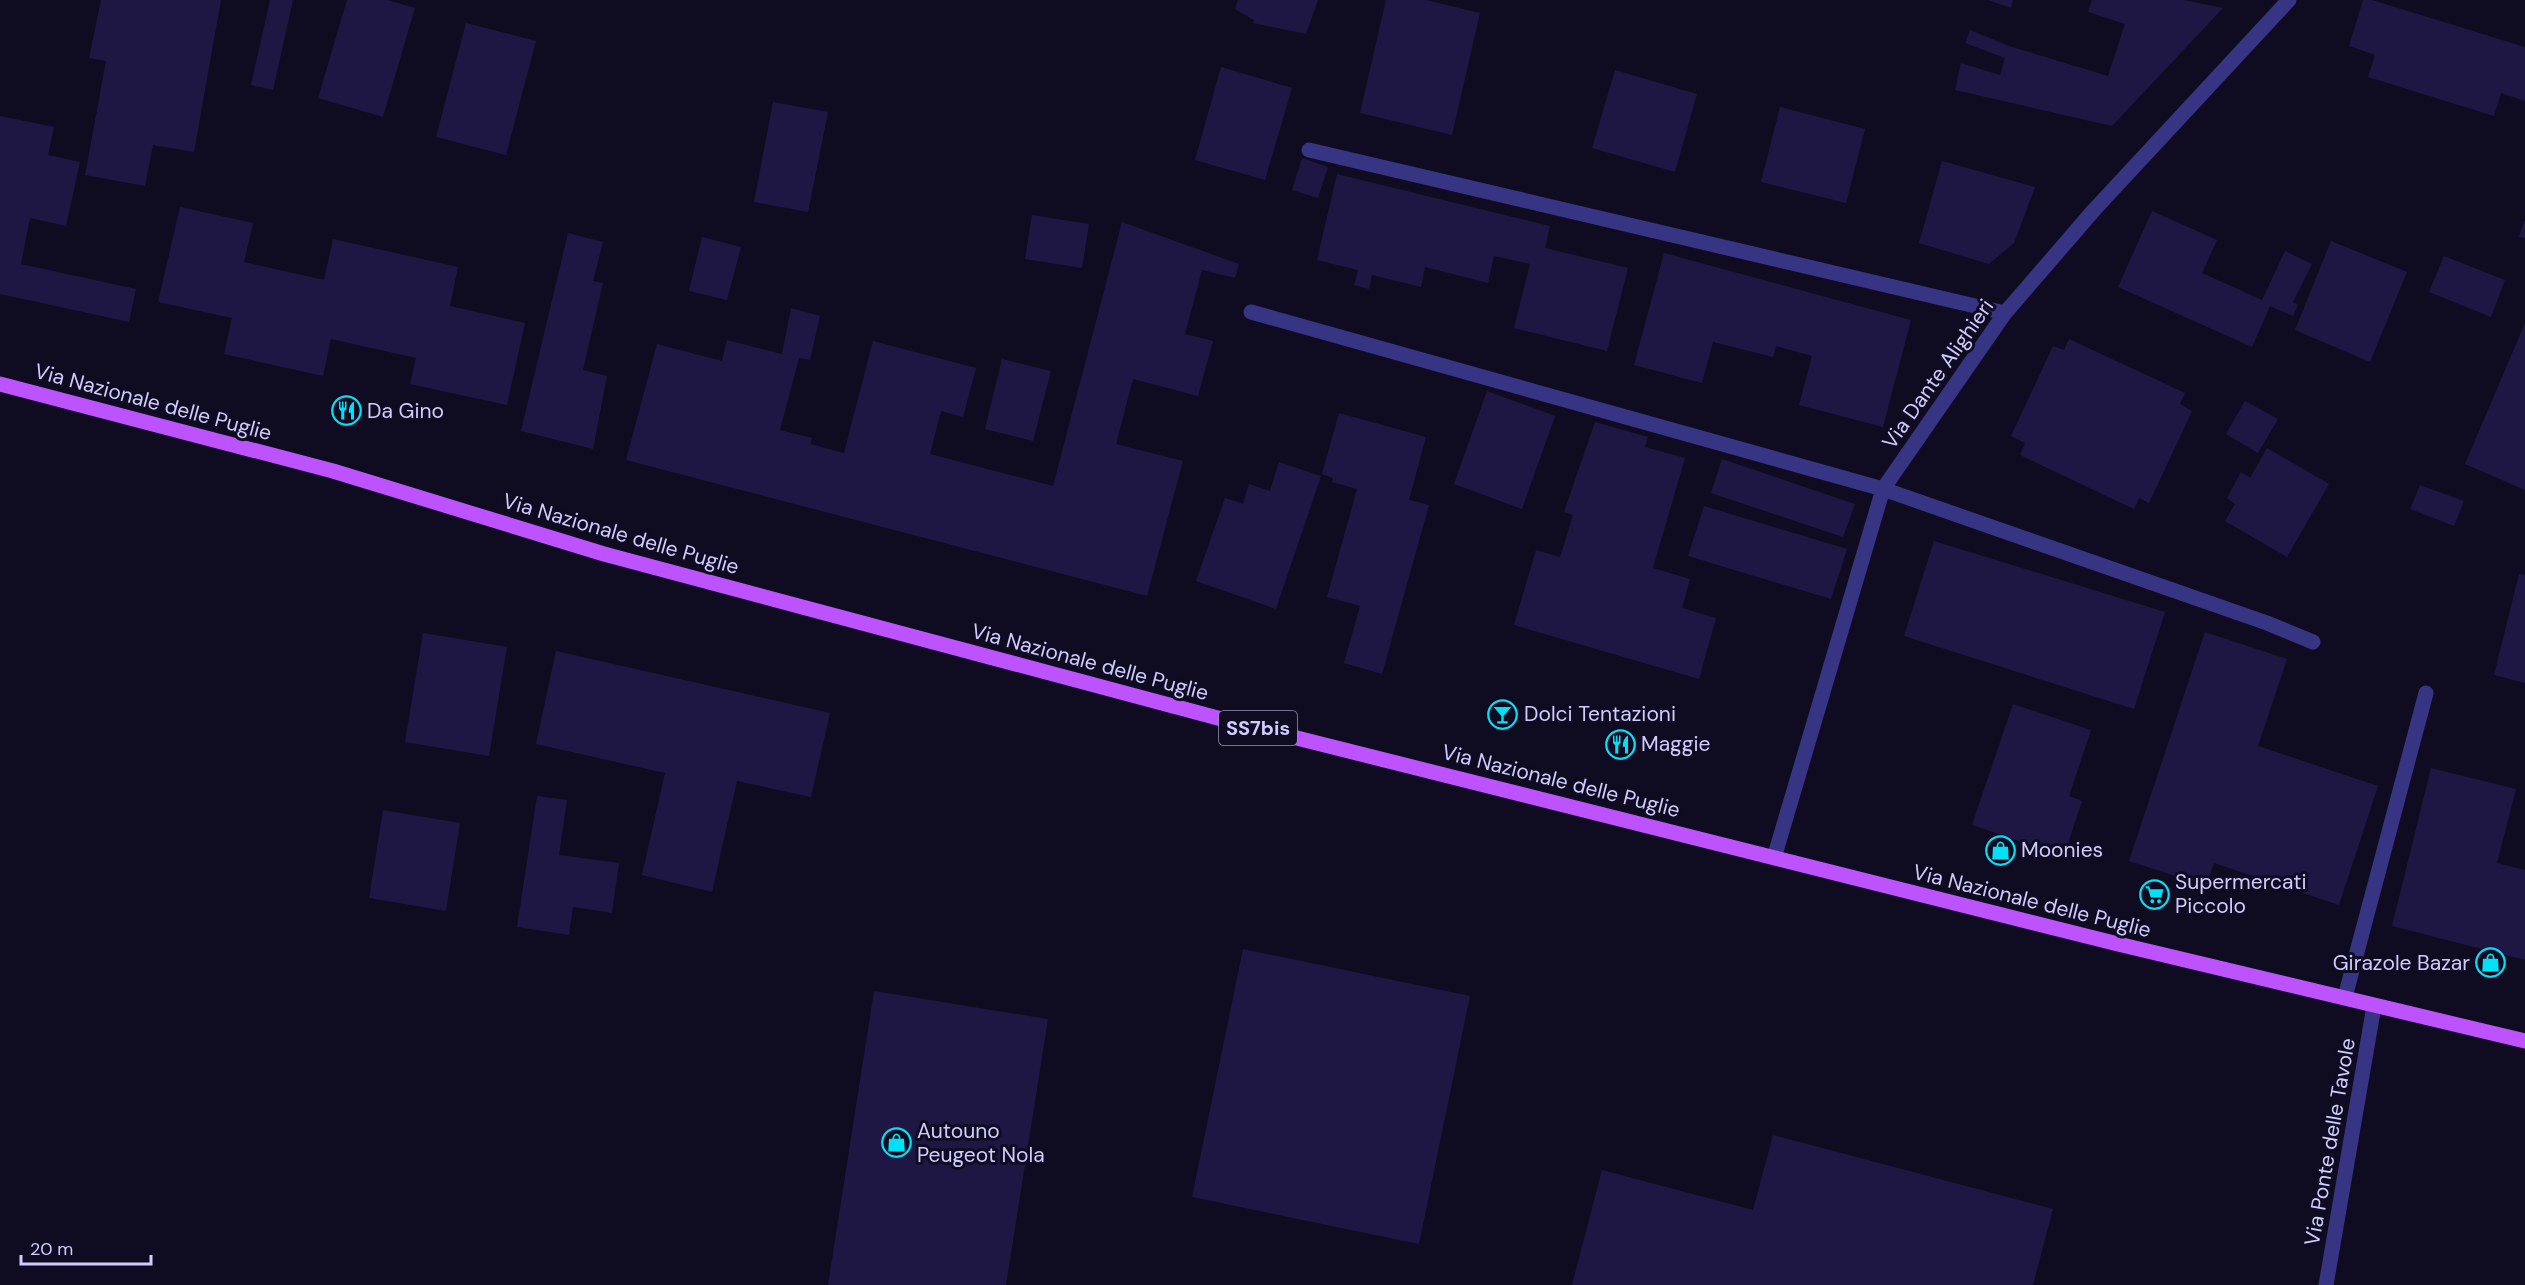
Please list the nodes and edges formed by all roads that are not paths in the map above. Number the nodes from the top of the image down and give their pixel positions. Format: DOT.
graph roads {
  1 [pos="2289,0"];
  2 [pos="1310,150"];
  3 [pos="1251,312"];
  4 [pos="2005,313"];
  5 [pos="0,384"];
  6 [pos="1884,489"];
  7 [pos="2313,642"];
  8 [pos="2426,693"];
  9 [pos="1774,858"];
  10 [pos="2345,997"];
  11 [pos="2374,1006"];
  12 [pos="2525,1041"];
  13 [pos="2326,1285"];
  1 -- 4 [label="street, Via Dante Alighieri"];
  2 -- 4 [label="street"];
  3 -- 6 [label="street"];
  4 -- 6 [label="street, Via Dante Alighieri"];
  5 -- 9 [label="main road, Via Nazionale delle Puglie / SS7bis"];
  6 -- 7 [label="street"];
  6 -- 9 [label="street, Via Dante Alighieri"];
  8 -- 10 [label="street"];
  9 -- 10 [label="main road, Via Nazionale delle Puglie / SS7bis"];
  10 -- 11 [label="main road, Via Nazionale delle Puglie / SS7bis"];
  11 -- 12 [label="main road, Via Nazionale delle Puglie / SS7bis"];
  11 -- 13 [label="street, Via Ponte delle Tavole"];
}
